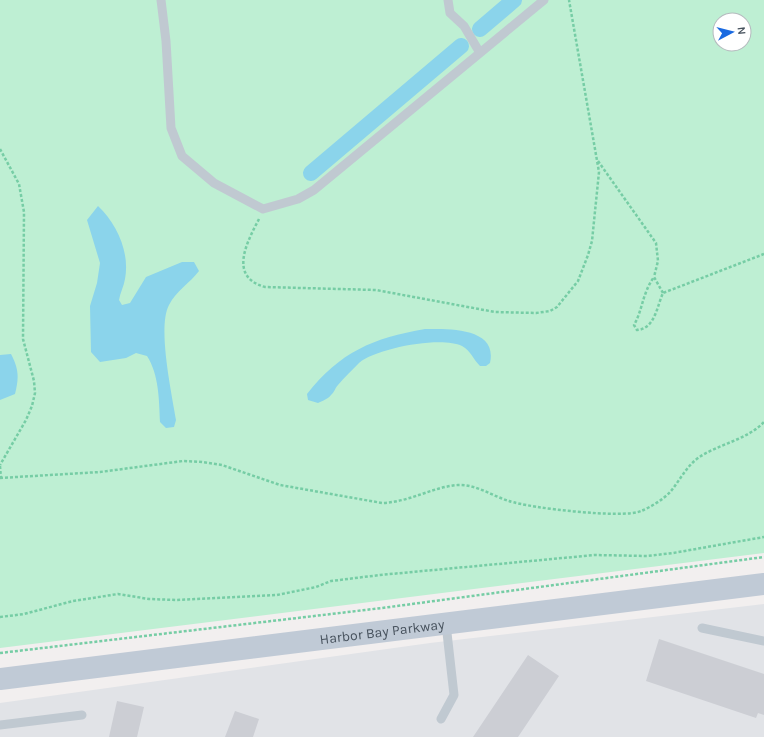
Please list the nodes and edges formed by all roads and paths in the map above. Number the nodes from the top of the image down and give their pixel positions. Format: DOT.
graph roads {
  1 [pos="161,0"];
  2 [pos="448,0"];
  3 [pos="544,0"];
  4 [pos="569,0"];
  5 [pos="480,53"];
  6 [pos="0,149"];
  7 [pos="598,161"];
  8 [pos="263,209"];
  9 [pos="764,254"];
  10 [pos="654,277"];
  11 [pos="663,293"];
  12 [pos="764,422"];
  13 [pos="0,465"];
  14 [pos="0,478"];
  15 [pos="764,537"];
  16 [pos="764,557"];
  17 [pos="764,584"];
  18 [pos="0,617"];
  19 [pos="446,624"];
  20 [pos="702,628"];
  21 [pos="764,641"];
  22 [pos="0,653"];
  23 [pos="0,679"];
  24 [pos="82,715"];
  25 [pos="441,719"];
  26 [pos="0,725"];
  1 -- 8 [label="lane"];
  2 -- 5 [label="lane"];
  3 -- 5 [label="lane"];
  4 -- 7 [label="path"];
  5 -- 8 [label="lane"];
  6 -- 13 [label="path"];
  7 -- 8 [label="path"];
  7 -- 10 [label="path"];
  9 -- 11 [label="path"];
  10 -- 11 [label="path"];
  10 -- 11 [label="path"];
  12 -- 14 [label="path"];
  13 -- 14 [label="path"];
  15 -- 18 [label="path"];
  16 -- 22 [label="path"];
  17 -- 19 [label="main road, Harbor Bay Parkway"];
  19 -- 23 [label="main road, Harbor Bay Parkway"];
  19 -- 25 [label="lane"];
  20 -- 21 [label="lane"];
  24 -- 26 [label="lane"];
}
